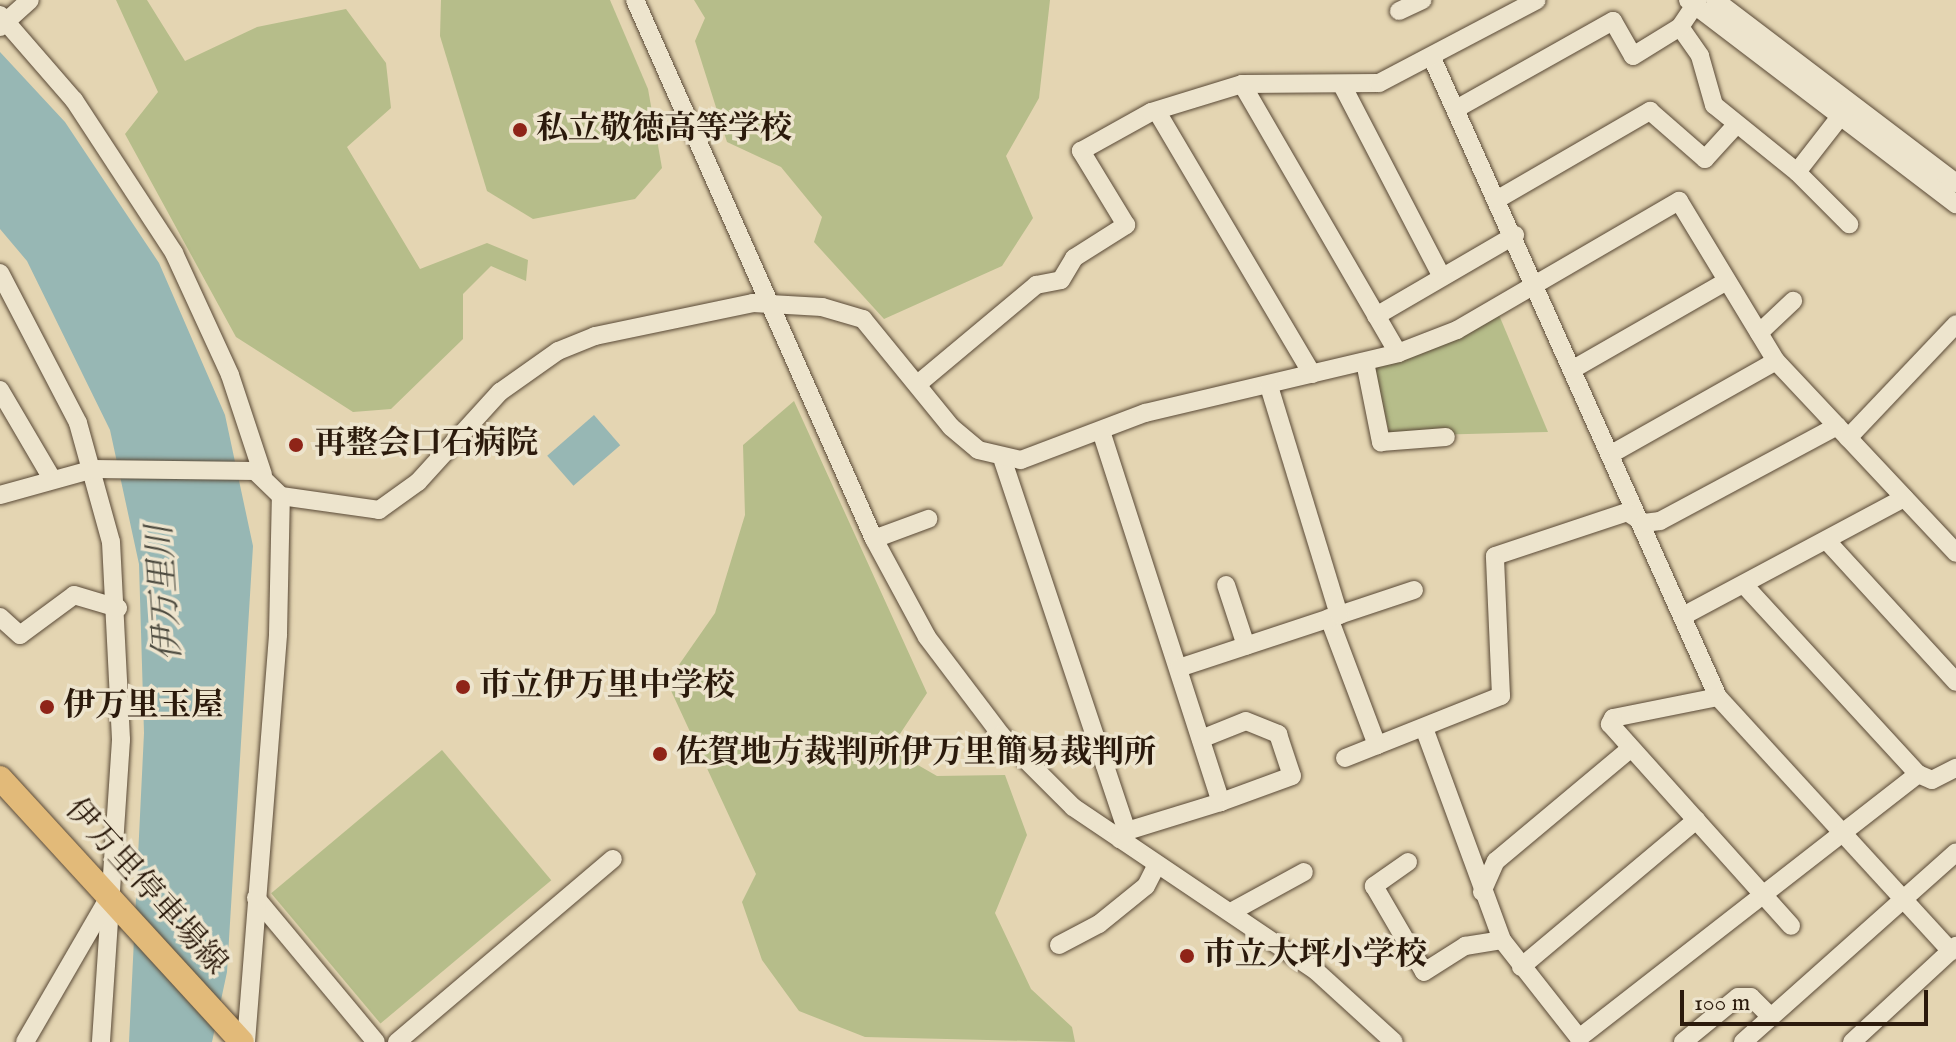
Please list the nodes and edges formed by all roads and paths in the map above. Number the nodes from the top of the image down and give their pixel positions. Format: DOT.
graph roads {
  1 [pos="30,0"];
  2 [pos="635,0"];
  3 [pos="1423,0"];
  4 [pos="1537,0"];
  5 [pos="1715,0"];
  6 [pos="1694,2"];
  7 [pos="1399,11"];
  8 [pos="2,21"];
  9 [pos="1680,27"];
  10 [pos="1432,58"];
  11 [pos="1242,84"];
  12 [pos="1342,85"];
  13 [pos="1456,109"];
  14 [pos="1845,111"];
  15 [pos="1159,115"];
  16 [pos="1737,124"];
  17 [pos="1797,172"];
  18 [pos="1955,197"];
  19 [pos="1498,199"];
  20 [pos="1849,224"];
  21 [pos="1515,235"];
  22 [pos="0,275"];
  23 [pos="1442,277"];
  24 [pos="1727,281"];
  25 [pos="1538,284"];
  26 [pos="1793,301"];
  27 [pos="769,303"];
  28 [pos="1376,316"];
  29 [pos="1956,324"];
  30 [pos="1759,333"];
  31 [pos="1398,353"];
  32 [pos="1776,361"];
  33 [pos="1365,362"];
  34 [pos="1575,368"];
  35 [pos="1312,374"];
  36 [pos="919,383"];
  37 [pos="1269,386"];
  38 [pos="0,390"];
  39 [pos="1101,431"];
  40 [pos="1843,432"];
  41 [pos="1446,437"];
  42 [pos="1613,453"];
  43 [pos="1003,461"];
  44 [pos="99,469"];
  45 [pos="259,473"];
  46 [pos="51,477"];
  47 [pos="0,495"];
  48 [pos="281,496"];
  49 [pos="1904,498"];
  50 [pos="928,519"];
  51 [pos="1644,523"];
  52 [pos="874,539"];
  53 [pos="1827,541"];
  54 [pos="1954,547"];
  55 [pos="1226,585"];
  56 [pos="1746,587"];
  57 [pos="1414,590"];
  58 [pos="118,608"];
  59 [pos="1334,616"];
  60 [pos="1683,616"];
  61 [pos="0,617"];
  62 [pos="1246,646"];
  63 [pos="1179,668"];
  64 [pos="1956,682"];
  65 [pos="1718,697"];
  66 [pos="1424,728"];
  67 [pos="1201,739"];
  68 [pos="1377,745"];
  69 [pos="1630,749"];
  70 [pos="1345,758"];
  71 [pos="1956,768"];
  72 [pos="1918,774"];
  73 [pos="0,778"];
  74 [pos="1221,802"];
  75 [pos="1696,820"];
  76 [pos="1841,833"];
  77 [pos="1122,837"];
  78 [pos="1956,852"];
  79 [pos="613,859"];
  80 [pos="1408,862"];
  81 [pos="1155,868"];
  82 [pos="1304,872"];
  83 [pos="1482,892"];
  84 [pos="1764,894"];
  85 [pos="114,896"];
  86 [pos="256,898"];
  87 [pos="1904,900"];
  88 [pos="1231,912"];
  89 [pos="1791,926"];
  90 [pos="1502,940"];
  91 [pos="1059,945"];
  92 [pos="1954,949"];
  93 [pos="1521,967"];
  94 [pos="1771,1017"];
  95 [pos="403,1040"];
  96 [pos="1578,1040"];
  97 [pos="242,1041"];
  98 [pos="25,1042"];
  99 [pos="101,1042"];
  100 [pos="376,1042"];
  101 [pos="1394,1042"];
  102 [pos="1683,1042"];
  103 [pos="1743,1042"];
  104 [pos="1852,1042"];
  1 -- 8 [label="street"];
  2 -- 27 [label="street"];
  3 -- 7 [label="street"];
  4 -- 10 [label="street"];
  5 -- 14 [label="street"];
  6 -- 9 [label="street"];
  6 -- 14 [label="street"];
  8 -- 45 [label="street"];
  9 -- 13 [label="street"];
  9 -- 16 [label="street"];
  10 -- 12 [label="street"];
  10 -- 13 [label="street"];
  11 -- 12 [label="street"];
  11 -- 15 [label="street"];
  11 -- 28 [label="street"];
  12 -- 23 [label="street"];
  13 -- 19 [label="street"];
  14 -- 17 [label="street"];
  14 -- 18 [label="street"];
  15 -- 35 [label="street"];
  15 -- 36 [label="street"];
  16 -- 17 [label="street"];
  16 -- 19 [label="street"];
  17 -- 20 [label="street"];
  19 -- 21 [label="street"];
  21 -- 23 [label="street"];
  21 -- 25 [label="street"];
  22 -- 44 [label="street"];
  23 -- 28 [label="street"];
  24 -- 25 [label="street"];
  24 -- 30 [label="street"];
  24 -- 34 [label="street"];
  25 -- 31 [label="street"];
  25 -- 34 [label="street"];
  26 -- 30 [label="street"];
  27 -- 36 [label="street"];
  27 -- 48 [label="street"];
  27 -- 52 [label="street"];
  28 -- 31 [label="street"];
  29 -- 40 [label="street"];
  30 -- 32 [label="street"];
  31 -- 33 [label="street"];
  32 -- 40 [label="street"];
  32 -- 42 [label="street"];
  33 -- 35 [label="street"];
  33 -- 41 [label="street"];
  34 -- 42 [label="street"];
  35 -- 37 [label="street"];
  36 -- 43 [label="street"];
  37 -- 39 [label="street"];
  37 -- 59 [label="street"];
  38 -- 46 [label="street"];
  39 -- 43 [label="street"];
  39 -- 63 [label="street"];
  40 -- 49 [label="street"];
  40 -- 51 [label="street"];
  42 -- 51 [label="street"];
  43 -- 77 [label="street"];
  44 -- 45 [label="street"];
  44 -- 46 [label="street"];
  44 -- 58 [label="street"];
  45 -- 48 [label="street"];
  46 -- 47 [label="street"];
  48 -- 86 [label="street"];
  49 -- 53 [label="street"];
  49 -- 54 [label="street"];
  50 -- 52 [label="street"];
  51 -- 60 [label="street"];
  51 -- 66 [label="street"];
  52 -- 77 [label="street"];
  53 -- 56 [label="street"];
  53 -- 64 [label="street"];
  55 -- 62 [label="street"];
  56 -- 60 [label="street"];
  56 -- 72 [label="street"];
  57 -- 59 [label="street"];
  58 -- 61 [label="street"];
  58 -- 85 [label="street"];
  59 -- 62 [label="street"];
  59 -- 68 [label="street"];
  60 -- 65 [label="street"];
  62 -- 63 [label="street"];
  63 -- 67 [label="street"];
  65 -- 69 [label="street"];
  65 -- 76 [label="street"];
  66 -- 68 [label="street"];
  66 -- 83 [label="street"];
  67 -- 74 [label="street"];
  67 -- 74 [label="street"];
  68 -- 70 [label="street"];
  69 -- 75 [label="street"];
  69 -- 83 [label="street"];
  71 -- 72 [label="street"];
  72 -- 76 [label="street"];
  73 -- 85 [label="main road, 伊万里停車場線"];
  74 -- 77 [label="street"];
  75 -- 84 [label="street"];
  75 -- 93 [label="street"];
  76 -- 84 [label="street"];
  76 -- 87 [label="street"];
  77 -- 81 [label="street"];
  78 -- 87 [label="street"];
  79 -- 95 [label="street"];
  80 -- 90 [label="street"];
  81 -- 88 [label="street"];
  81 -- 91 [label="street"];
  82 -- 88 [label="street"];
  83 -- 90 [label="street"];
  84 -- 89 [label="street"];
  84 -- 96 [label="street"];
  85 -- 97 [label="main road, 伊万里停車場線"];
  85 -- 98 [label="street"];
  85 -- 99 [label="street"];
  86 -- 97 [label="street"];
  86 -- 100 [label="street"];
  87 -- 92 [label="street"];
  87 -- 94 [label="street"];
  88 -- 101 [label="street"];
  90 -- 93 [label="street"];
  92 -- 104 [label="street"];
  93 -- 96 [label="street"];
  94 -- 102 [label="street"];
  94 -- 103 [label="street"];
}
